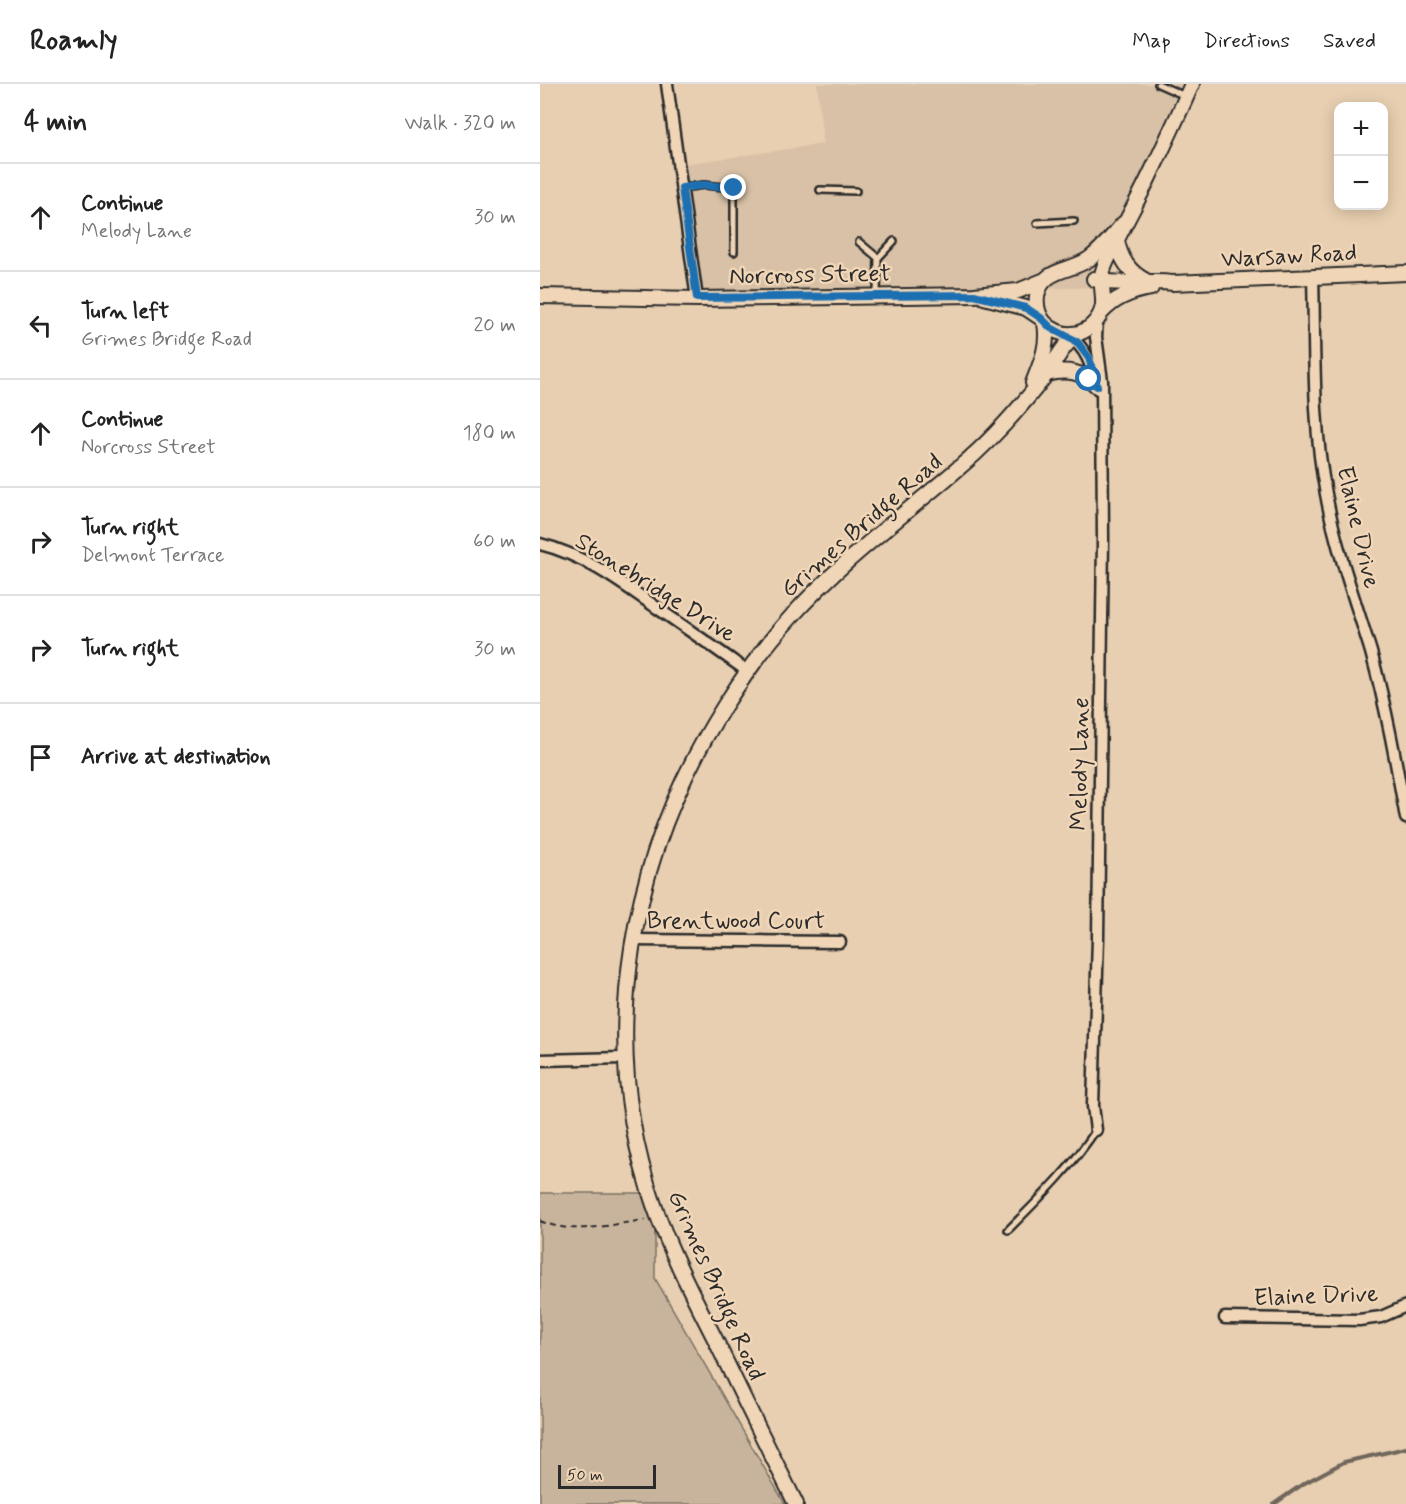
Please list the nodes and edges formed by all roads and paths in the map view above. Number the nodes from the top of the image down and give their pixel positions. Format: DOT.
graph roads {
  1 [pos="667,84"];
  2 [pos="1158,84"];
  3 [pos="1189,90"];
  4 [pos="682,188"];
  5 [pos="820,190"];
  6 [pos="856,191"];
  7 [pos="1074,221"];
  8 [pos="1037,223"];
  9 [pos="1124,223"];
  10 [pos="894,241"];
  11 [pos="1117,241"];
  12 [pos="859,242"];
  13 [pos="734,252"];
  14 [pos="878,258"];
  15 [pos="1065,269"];
  16 [pos="1406,273"];
  17 [pos="1313,276"];
  18 [pos="1045,280"];
  19 [pos="1146,281"];
  20 [pos="1098,283"];
  21 [pos="1173,283"];
  22 [pos="877,295"];
  23 [pos="974,295"];
  24 [pos="540,296"];
  25 [pos="697,298"];
  26 [pos="1099,316"];
  27 [pos="1043,320"];
  28 [pos="1071,335"];
  29 [pos="1046,374"];
  30 [pos="1099,392"];
  31 [pos="1029,393"];
  32 [pos="540,544"];
  33 [pos="747,671"];
  34 [pos="1406,818"];
  35 [pos="632,940"];
  36 [pos="840,942"];
  37 [pos="625,1058"];
  38 [pos="540,1060"];
  39 [pos="1096,1130"];
  40 [pos="658,1217"];
  41 [pos="540,1221"];
  42 [pos="1008,1230"];
  43 [pos="1406,1306"];
  44 [pos="1226,1318"];
  45 [pos="796,1504"];
  1 -- 4 [label="street"];
  2 -- 3 [label="lane"];
  3 -- 9 [label="street"];
  4 -- 13 [label="lane"];
  4 -- 25 [label="street"];
  5 -- 6 [label="lane"];
  7 -- 8 [label="lane"];
  9 -- 11 [label="street"];
  9 -- 15 [label="street"];
  10 -- 14 [label="lane"];
  11 -- 19 [label="street"];
  11 -- 20 [label="street"];
  12 -- 14 [label="lane"];
  14 -- 22 [label="lane"];
  15 -- 18 [label="street"];
  15 -- 20 [label="street"];
  16 -- 17 [label="street, Warsaw Road"];
  17 -- 21 [label="street, Warsaw Road"];
  17 -- 34 [label="street, Elaine Drive"];
  18 -- 23 [label="street, Norcross Street"];
  18 -- 27 [label="street, Grimes Bridge Road"];
  19 -- 20 [label="street, Warsaw Road"];
  19 -- 21 [label="street, Warsaw Road"];
  20 -- 26 [label="street"];
  21 -- 26 [label="street, Warsaw Road"];
  22 -- 23 [label="street, Norcross Street"];
  22 -- 25 [label="street, Norcross Street"];
  23 -- 27 [label="street, Norcross Street"];
  24 -- 25 [label="street, Norcross Street"];
  26 -- 28 [label="street, Grimes Bridge Road"];
  26 -- 30 [label="street, Melody Lane"];
  27 -- 28 [label="street"];
  27 -- 31 [label="street, Grimes Bridge Road"];
  28 -- 29 [label="street, Grimes Bridge Road"];
  28 -- 30 [label="street, Melody Lane"];
  29 -- 30 [label="street"];
  29 -- 31 [label="street, Grimes Bridge Road"];
  30 -- 39 [label="street, Melody Lane"];
  31 -- 33 [label="street, Grimes Bridge Road"];
  32 -- 33 [label="street, Stonebridge Drive"];
  33 -- 35 [label="street, Grimes Bridge Road"];
  35 -- 36 [label="street, Brentwood Court"];
  35 -- 37 [label="street, Grimes Bridge Road"];
  37 -- 38 [label="street"];
  37 -- 40 [label="street, Grimes Bridge Road"];
  39 -- 42 [label="lane"];
  40 -- 41 [label="path"];
  40 -- 45 [label="street, Grimes Bridge Road"];
  43 -- 44 [label="street, Elaine Drive"];
}
